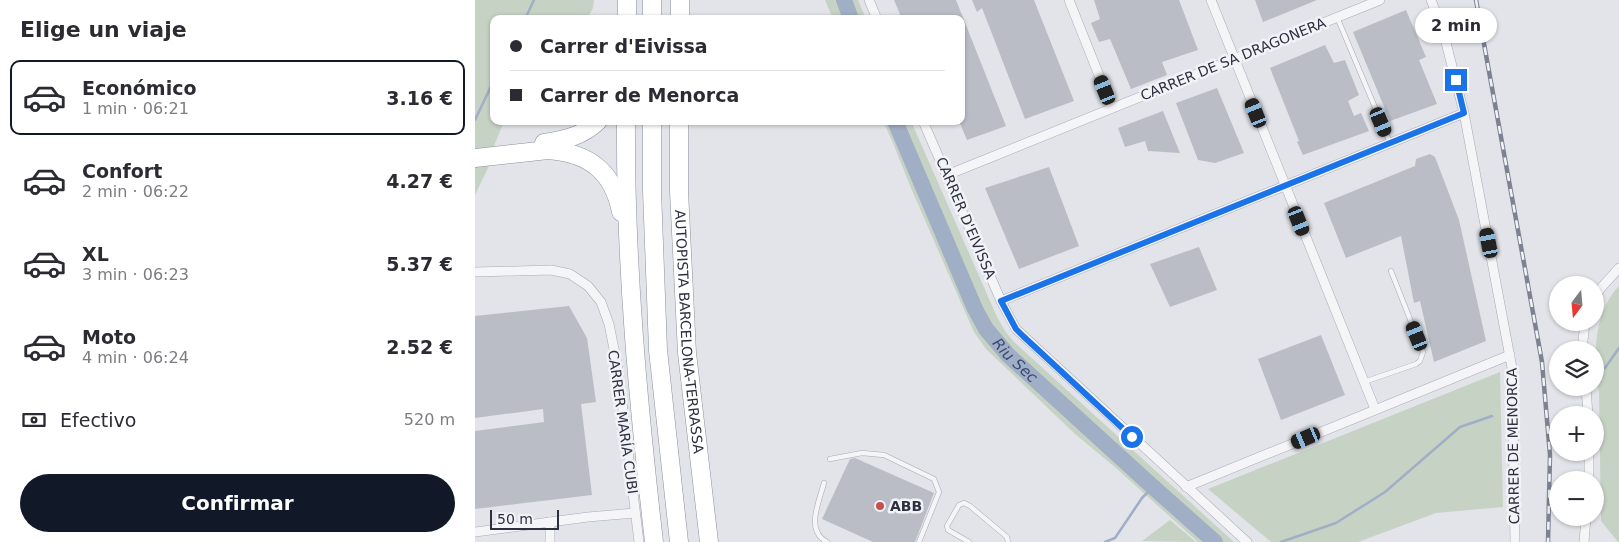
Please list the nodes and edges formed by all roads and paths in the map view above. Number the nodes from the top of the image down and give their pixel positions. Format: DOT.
graph roads {
  1 [pos="627,0"];
  2 [pos="653,0"];
  3 [pos="679,0"];
  4 [pos="869,0"];
  5 [pos="1069,0"];
  6 [pos="1211,0"];
  7 [pos="1380,0"];
  8 [pos="1431,0"];
  9 [pos="627,15"];
  10 [pos="652,15"];
  11 [pos="679,15"];
  12 [pos="875,15"];
  13 [pos="1337,17"];
  14 [pos="1234,58"];
  15 [pos="1112,108"];
  16 [pos="1464,113"];
  17 [pos="593,125"];
  18 [pos="626,125"];
  19 [pos="652,125"];
  20 [pos="679,125"];
  21 [pos="925,125"];
  22 [pos="1390,143"];
  23 [pos="481,155"];
  24 [pos="947,175"];
  25 [pos="1285,186"];
  26 [pos="1619,268"];
  27 [pos="1391,271"];
  28 [pos="475,272"];
  29 [pos="1604,284"];
  30 [pos="1001,301"];
  31 [pos="631,302"];
  32 [pos="658,350"];
  33 [pos="1510,355"];
  34 [pos="1364,382"];
  35 [pos="1375,409"];
  36 [pos="830,459"];
  37 [pos="824,483"];
  38 [pos="1186,487"];
  39 [pos="635,513"];
  40 [pos="550,522"];
  41 [pos="1585,526"];
  42 [pos="475,532"];
  43 [pos="551,542"];
  44 [pos="639,542"];
  45 [pos="654,542"];
  46 [pos="665,542"];
  47 [pos="679,542"];
  48 [pos="709,542"];
  49 [pos="827,542"];
  50 [pos="919,542"];
  51 [pos="969,542"];
  52 [pos="1008,542"];
  53 [pos="1247,542"];
  54 [pos="1515,542"];
  55 [pos="1584,542"];
  1 -- 9 [label="highway"];
  2 -- 10 [label="highway"];
  3 -- 11 [label="highway"];
  4 -- 12 [label="street"];
  5 -- 15 [label="street"];
  6 -- 14 [label="street"];
  7 -- 13 [label="street, CARRER DE SA DRAGONERA"];
  8 -- 16 [label="street, CARRER DE MENORCA"];
  13 -- 14 [label="street, CARRER DE SA DRAGONERA"];
  13 -- 22 [label="lane"];
  14 -- 15 [label="street, CARRER DE SA DRAGONERA"];
  14 -- 25 [label="street"];
  15 -- 24 [label="street, CARRER DE SA DRAGONERA"];
  16 -- 22 [label="street"];
  16 -- 33 [label="street, CARRER DE MENORCA"];
  17 -- 23 [label="highway"];
  18 -- 31 [label="highway"];
  19 -- 32 [label="highway"];
  20 -- 48 [label="highway, AUTOPISTA BARCELONA-TERRASSA"];
  21 -- 24 [label="street, CARRER D'EIVISSA"];
  22 -- 25 [label="street"];
  23 -- 31 [label="highway"];
  24 -- 30 [label="street, CARRER D'EIVISSA"];
  25 -- 30 [label="street"];
  25 -- 34 [label="street"];
  26 -- 29 [label="street"];
  27 -- 34 [label="lane"];
  28 -- 39 [label="street, CARRER MARÍA CUBI"];
  30 -- 38 [label="street, CARRER D'EIVISSA"];
  31 -- 45 [label="highway"];
  32 -- 46 [label="highway"];
  32 -- 47 [label="highway"];
  33 -- 35 [label="street"];
  33 -- 54 [label="street, CARRER DE MENORCA"];
  34 -- 35 [label="street"];
  35 -- 38 [label="street"];
  36 -- 50 [label="lane"];
  37 -- 49 [label="lane"];
  38 -- 53 [label="street, CARRER D'EIVISSA"];
  39 -- 40 [label="street"];
  39 -- 44 [label="street, CARRER MARÍA CUBI"];
  40 -- 42 [label="street"];
  40 -- 43 [label="street"];
  41 -- 55 [label="street"];
  51 -- 52 [label="lane"];
}
